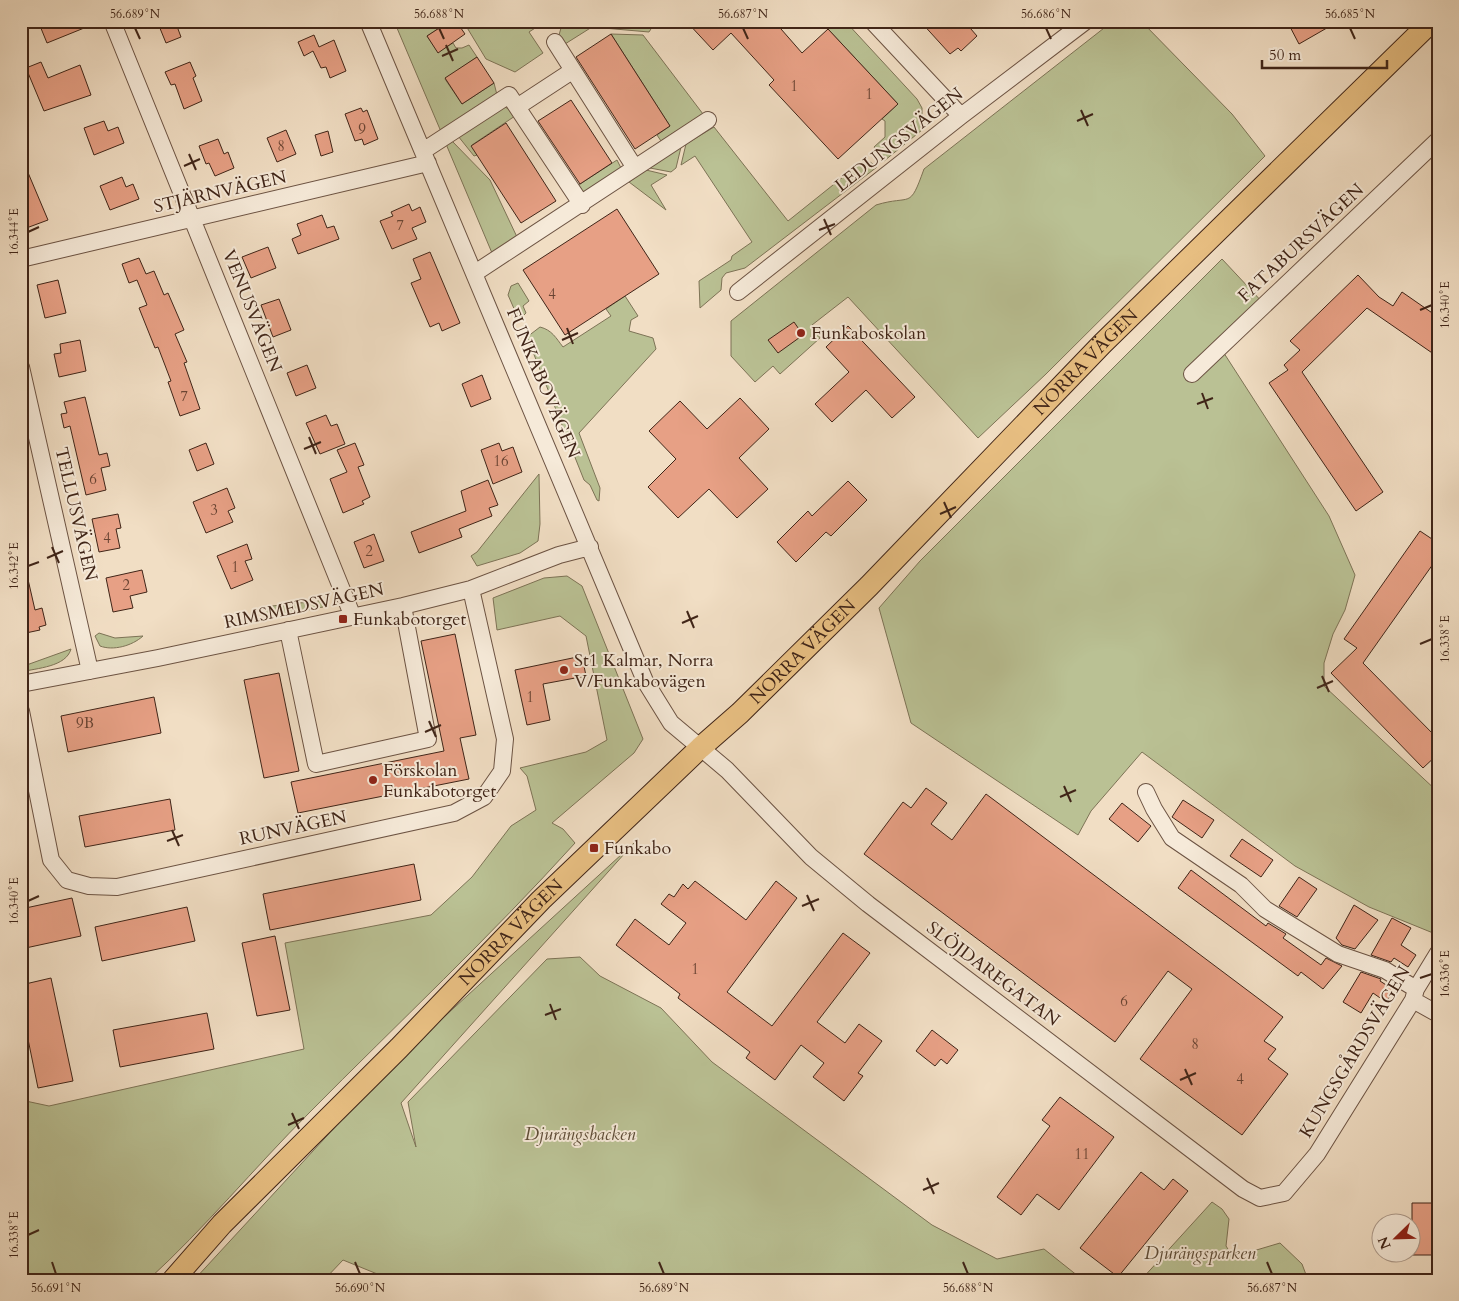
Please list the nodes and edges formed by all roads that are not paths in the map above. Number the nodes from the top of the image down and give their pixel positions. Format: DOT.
graph roads {
  1 [pos="112,21"];
  2 [pos="368,21"];
  3 [pos="872,21"];
  4 [pos="1086,21"];
  5 [pos="1432,21"];
  6 [pos="555,42"];
  7 [pos="572,71"];
  8 [pos="517,107"];
  9 [pos="961,116"];
  10 [pos="708,120"];
  11 [pos="1438,140"];
  12 [pos="425,157"];
  13 [pos="635,168"];
  14 [pos="582,205"];
  15 [pos="193,220"];
  16 [pos="21,259"];
  17 [pos="475,274"];
  18 [pos="738,292"];
  19 [pos="21,367"];
  20 [pos="1192,374"];
  21 [pos="590,547"];
  22 [pos="471,589"];
  23 [pos="403,606"];
  24 [pos="353,617"];
  25 [pos="288,630"];
  26 [pos="90,671"];
  27 [pos="21,684"];
  28 [pos="21,711"];
  29 [pos="700,748"];
  30 [pos="1146,792"];
  31 [pos="1438,952"];
  32 [pos="1415,995"];
  33 [pos="1438,1014"];
  34 [pos="1284,1193"];
  35 [pos="173,1280"];
  1 -- 15 [label="street, VENUSVÄGEN"];
  2 -- 12 [label="street, FUNKABOVÄGEN"];
  3 -- 9 [label="street"];
  4 -- 9 [label="street, LEDUNGSVÄGEN"];
  5 -- 29 [label="main road, NORRA VÄGEN"];
  6 -- 7 [label="street"];
  7 -- 8 [label="street"];
  7 -- 13 [label="street"];
  8 -- 12 [label="street, STJÄRNVÄGEN"];
  8 -- 14 [label="street"];
  9 -- 18 [label="street, LEDUNGSVÄGEN"];
  10 -- 13 [label="street"];
  11 -- 20 [label="street, FATABURSVÄGEN"];
  12 -- 15 [label="street, STJÄRNVÄGEN"];
  12 -- 17 [label="street, FUNKABOVÄGEN"];
  13 -- 14 [label="street"];
  14 -- 17 [label="street"];
  15 -- 16 [label="street, STJÄRNVÄGEN"];
  15 -- 24 [label="street, VENUSVÄGEN"];
  17 -- 21 [label="street, FUNKABOVÄGEN"];
  19 -- 26 [label="street, TELLUSVÄGEN"];
  21 -- 22 [label="street, RIMSMEDSVÄGEN"];
  21 -- 29 [label="street, FUNKABOVÄGEN"];
  22 -- 23 [label="street, RIMSMEDSVÄGEN"];
  22 -- 28 [label="street, RUNVÄGEN"];
  23 -- 24 [label="street, RIMSMEDSVÄGEN"];
  23 -- 25 [label="street"];
  24 -- 25 [label="street, RIMSMEDSVÄGEN"];
  25 -- 26 [label="street, RIMSMEDSVÄGEN"];
  26 -- 27 [label="street, RIMSMEDSVÄGEN"];
  29 -- 34 [label="street, SLÖJDAREGATAN"];
  29 -- 35 [label="main road, NORRA VÄGEN"];
  30 -- 32 [label="street"];
  31 -- 32 [label="street, KUNGSGÅRDSVÄGEN"];
  32 -- 33 [label="street"];
  32 -- 34 [label="street, KUNGSGÅRDSVÄGEN"];
}
